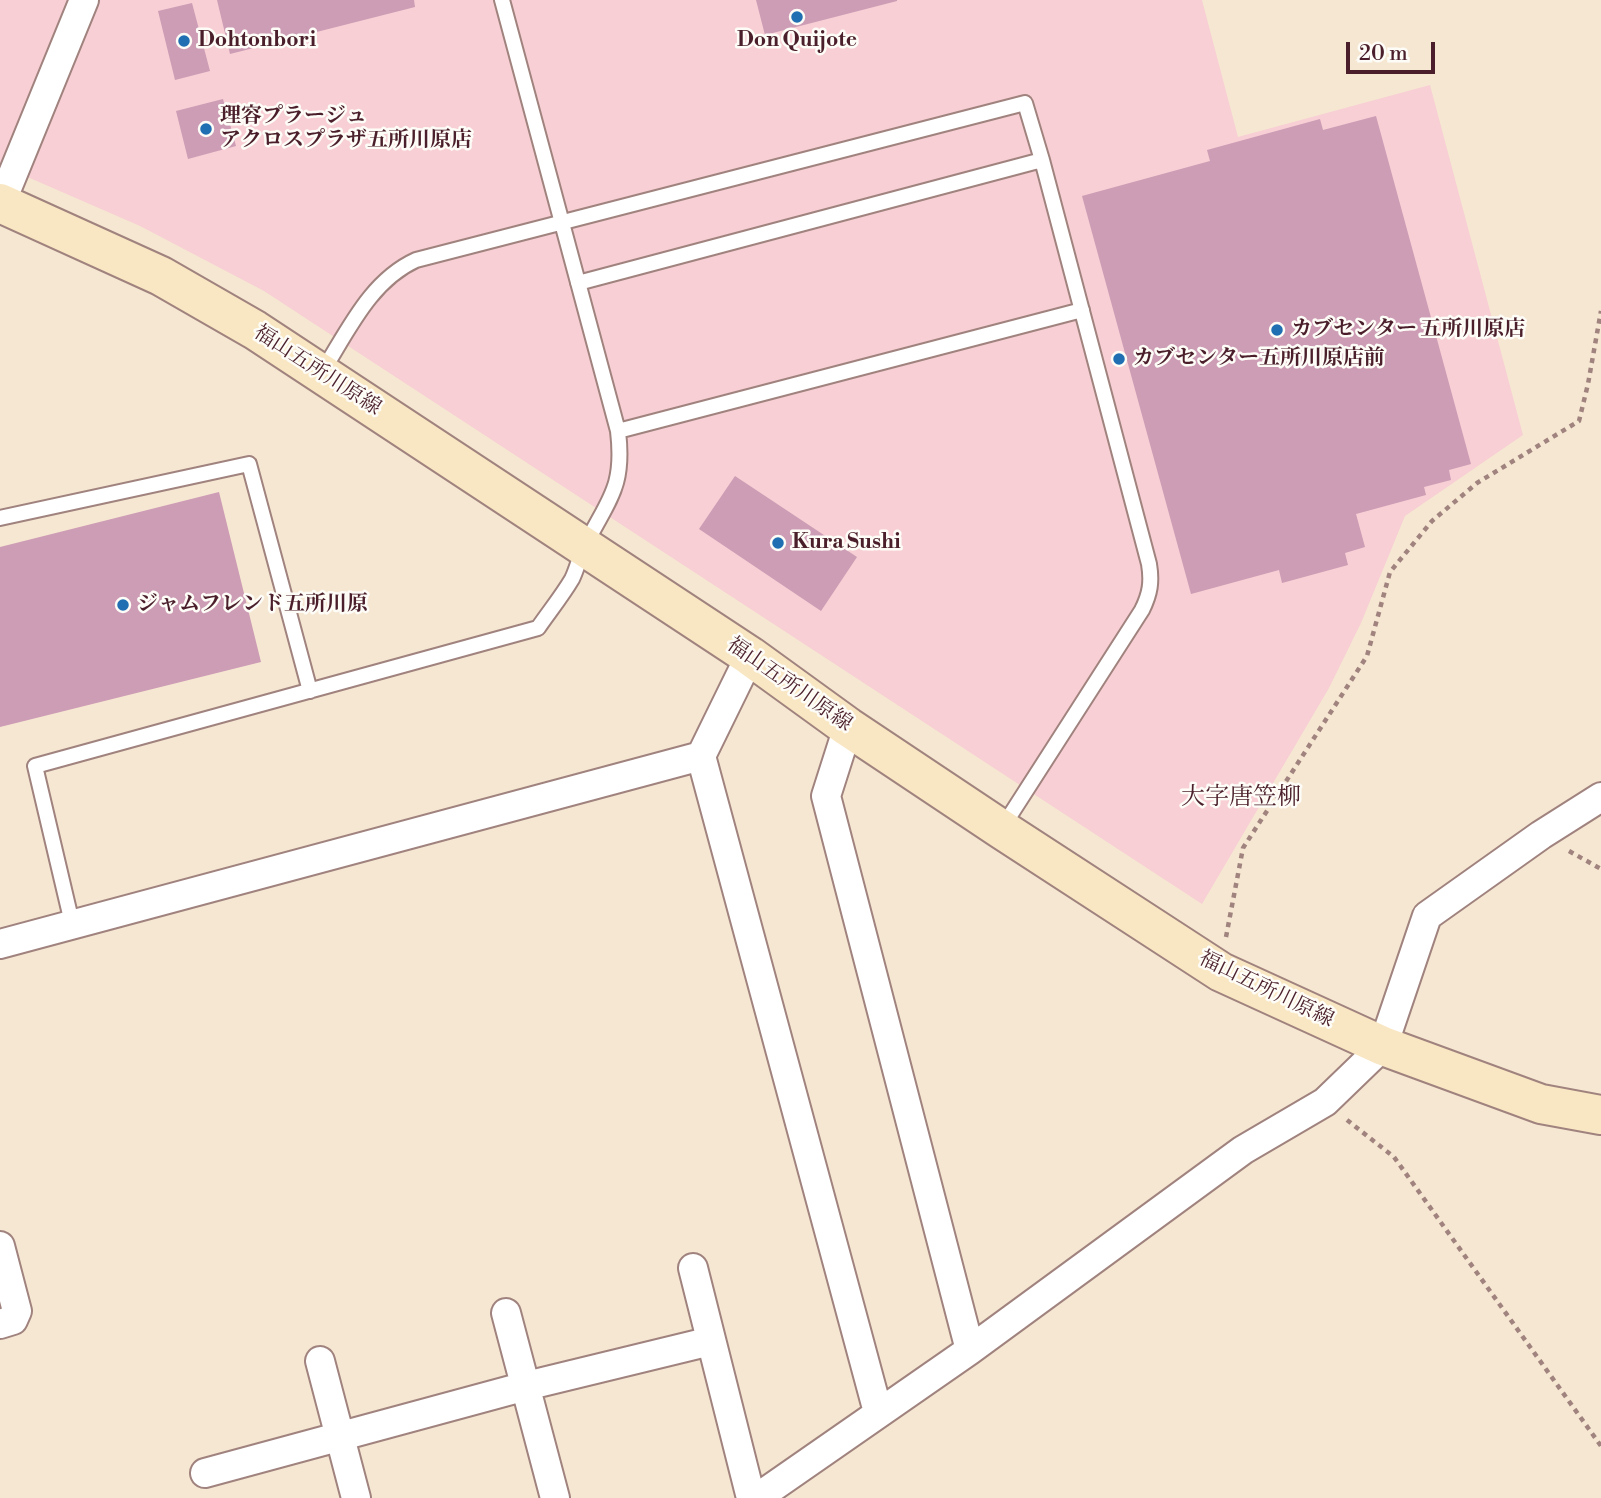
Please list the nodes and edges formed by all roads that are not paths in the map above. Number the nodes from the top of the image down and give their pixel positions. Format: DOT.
graph roads {
  1 [pos="84,0"];
  2 [pos="502,0"];
  3 [pos="1042,160"];
  4 [pos="0,203"];
  5 [pos="562,224"];
  6 [pos="578,283"];
  7 [pos="1082,310"];
  8 [pos="321,373"];
  9 [pos="618,431"];
  10 [pos="0,518"];
  11 [pos="583,549"];
  12 [pos="750,656"];
  13 [pos="310,691"];
  14 [pos="848,727"];
  15 [pos="701,756"];
  16 [pos="1601,797"];
  17 [pos="1002,829"];
  18 [pos="72,923"];
  19 [pos="0,944"];
  20 [pos="1383,1046"];
  21 [pos="1601,1115"];
  22 [pos="0,1246"];
  23 [pos="693,1268"];
  24 [pos="506,1313"];
  25 [pos="0,1324"];
  26 [pos="712,1341"];
  27 [pos="970,1350"];
  28 [pos="320,1361"];
  29 [pos="526,1386"];
  30 [pos="878,1412"];
  31 [pos="339,1437"];
  32 [pos="205,1473"];
  33 [pos="356,1498"];
  34 [pos="555,1498"];
  35 [pos="754,1498"];
  1 -- 4 [label="street"];
  2 -- 5 [label="lane"];
  3 -- 5 [label="lane"];
  3 -- 6 [label="lane"];
  3 -- 7 [label="lane"];
  4 -- 8 [label="main road, 福山五所川原線"];
  5 -- 6 [label="lane"];
  5 -- 8 [label="lane"];
  6 -- 9 [label="lane"];
  7 -- 9 [label="lane"];
  7 -- 17 [label="lane"];
  8 -- 11 [label="main road, 福山五所川原線"];
  9 -- 11 [label="lane"];
  10 -- 13 [label="lane"];
  11 -- 12 [label="main road, 福山五所川原線"];
  11 -- 13 [label="lane"];
  12 -- 14 [label="main road, 福山五所川原線"];
  12 -- 15 [label="street"];
  13 -- 18 [label="lane"];
  14 -- 17 [label="main road, 福山五所川原線"];
  14 -- 27 [label="street"];
  15 -- 18 [label="street"];
  15 -- 30 [label="street"];
  16 -- 20 [label="street"];
  17 -- 20 [label="main road, 福山五所川原線"];
  18 -- 19 [label="street"];
  20 -- 21 [label="main road, 福山五所川原線"];
  20 -- 27 [label="street"];
  22 -- 25 [label="street"];
  23 -- 26 [label="street"];
  24 -- 29 [label="street"];
  26 -- 29 [label="street"];
  26 -- 35 [label="street"];
  27 -- 30 [label="street"];
  28 -- 31 [label="street"];
  29 -- 31 [label="street"];
  29 -- 34 [label="street"];
  30 -- 35 [label="street"];
  31 -- 32 [label="street"];
  31 -- 33 [label="street"];
}
